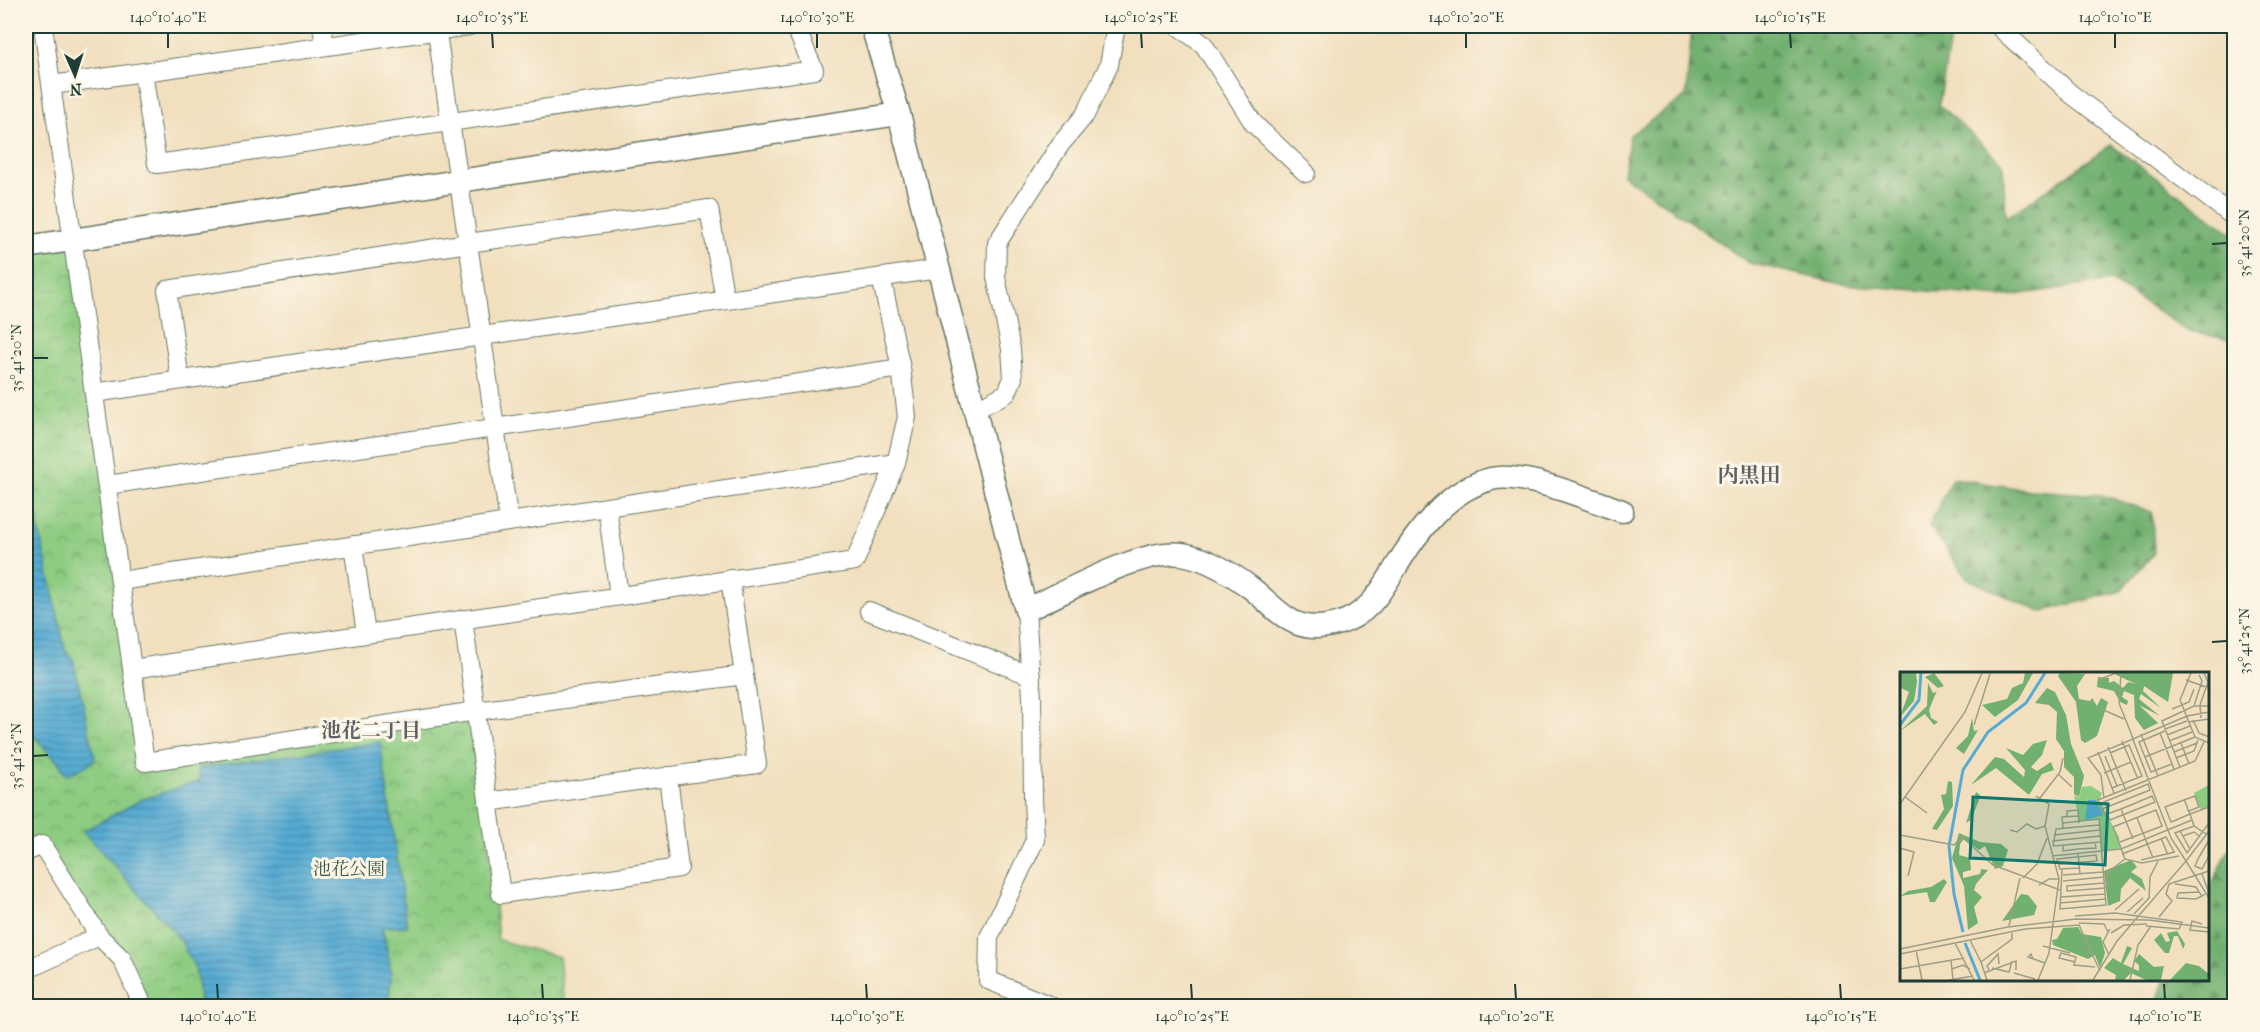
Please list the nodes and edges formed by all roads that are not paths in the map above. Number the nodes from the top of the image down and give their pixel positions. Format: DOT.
graph roads {
  1 [pos="44,26"];
  2 [pos="322,26"];
  3 [pos="468,26"];
  4 [pos="795,26"];
  5 [pos="872,26"];
  6 [pos="1116,26"];
  7 [pos="1178,26"];
  8 [pos="1998,26"];
  9 [pos="437,28"];
  10 [pos="325,46"];
  11 [pos="143,72"];
  12 [pos="52,85"];
  13 [pos="899,114"];
  14 [pos="450,123"];
  15 [pos="1306,173"];
  16 [pos="459,181"];
  17 [pos="2235,217"];
  18 [pos="74,240"];
  19 [pos="468,243"];
  20 [pos="26,247"];
  21 [pos="939,269"];
  22 [pos="881,277"];
  23 [pos="725,300"];
  24 [pos="482,336"];
  25 [pos="901,368"];
  26 [pos="180,380"];
  27 [pos="94,393"];
  28 [pos="975,410"];
  29 [pos="495,428"];
  30 [pos="896,463"];
  31 [pos="107,485"];
  32 [pos="607,507"];
  33 [pos="1622,511"];
  34 [pos="509,522"];
  35 [pos="353,545"];
  36 [pos="730,579"];
  37 [pos="120,581"];
  38 [pos="620,596"];
  39 [pos="1026,610"];
  40 [pos="869,611"];
  41 [pos="464,619"];
  42 [pos="366,634"];
  43 [pos="132,669"];
  44 [pos="744,675"];
  45 [pos="1031,676"];
  46 [pos="476,711"];
  47 [pos="668,777"];
  48 [pos="488,802"];
  49 [pos="26,852"];
  50 [pos="99,936"];
  51 [pos="26,970"];
  52 [pos="143,1006"];
  53 [pos="1051,1006"];
  1 -- 12 [label="street"];
  2 -- 10 [label="street"];
  3 -- 9 [label="street"];
  4 -- 14 [label="street"];
  5 -- 13 [label="street"];
  6 -- 28 [label="street"];
  7 -- 15 [label="street"];
  8 -- 17 [label="street"];
  9 -- 10 [label="street"];
  9 -- 14 [label="street"];
  10 -- 11 [label="street"];
  11 -- 12 [label="street"];
  11 -- 14 [label="street"];
  12 -- 18 [label="street"];
  13 -- 16 [label="street"];
  13 -- 21 [label="street"];
  14 -- 16 [label="street"];
  16 -- 18 [label="street"];
  16 -- 19 [label="street"];
  18 -- 20 [label="street"];
  18 -- 27 [label="street"];
  19 -- 23 [label="street"];
  19 -- 24 [label="street"];
  19 -- 26 [label="street"];
  21 -- 22 [label="street"];
  21 -- 28 [label="street"];
  22 -- 23 [label="street"];
  22 -- 25 [label="street"];
  23 -- 24 [label="street"];
  24 -- 26 [label="street"];
  24 -- 29 [label="street"];
  25 -- 29 [label="street"];
  25 -- 30 [label="street"];
  26 -- 27 [label="street"];
  27 -- 31 [label="street"];
  28 -- 39 [label="street"];
  29 -- 31 [label="street"];
  29 -- 34 [label="street"];
  30 -- 32 [label="street"];
  30 -- 36 [label="street"];
  31 -- 37 [label="street"];
  32 -- 34 [label="street"];
  32 -- 38 [label="street"];
  33 -- 39 [label="street"];
  34 -- 35 [label="street"];
  35 -- 37 [label="street"];
  35 -- 42 [label="street"];
  36 -- 38 [label="street"];
  36 -- 44 [label="street"];
  37 -- 43 [label="street"];
  38 -- 41 [label="street"];
  39 -- 45 [label="street"];
  40 -- 45 [label="street"];
  41 -- 42 [label="street"];
  41 -- 46 [label="street"];
  42 -- 43 [label="street"];
  43 -- 46 [label="street"];
  44 -- 46 [label="street"];
  44 -- 47 [label="street"];
  45 -- 53 [label="street"];
  46 -- 48 [label="street"];
  47 -- 48 [label="street"];
  47 -- 48 [label="street"];
  49 -- 50 [label="street"];
  50 -- 51 [label="street"];
  50 -- 52 [label="street"];
}
